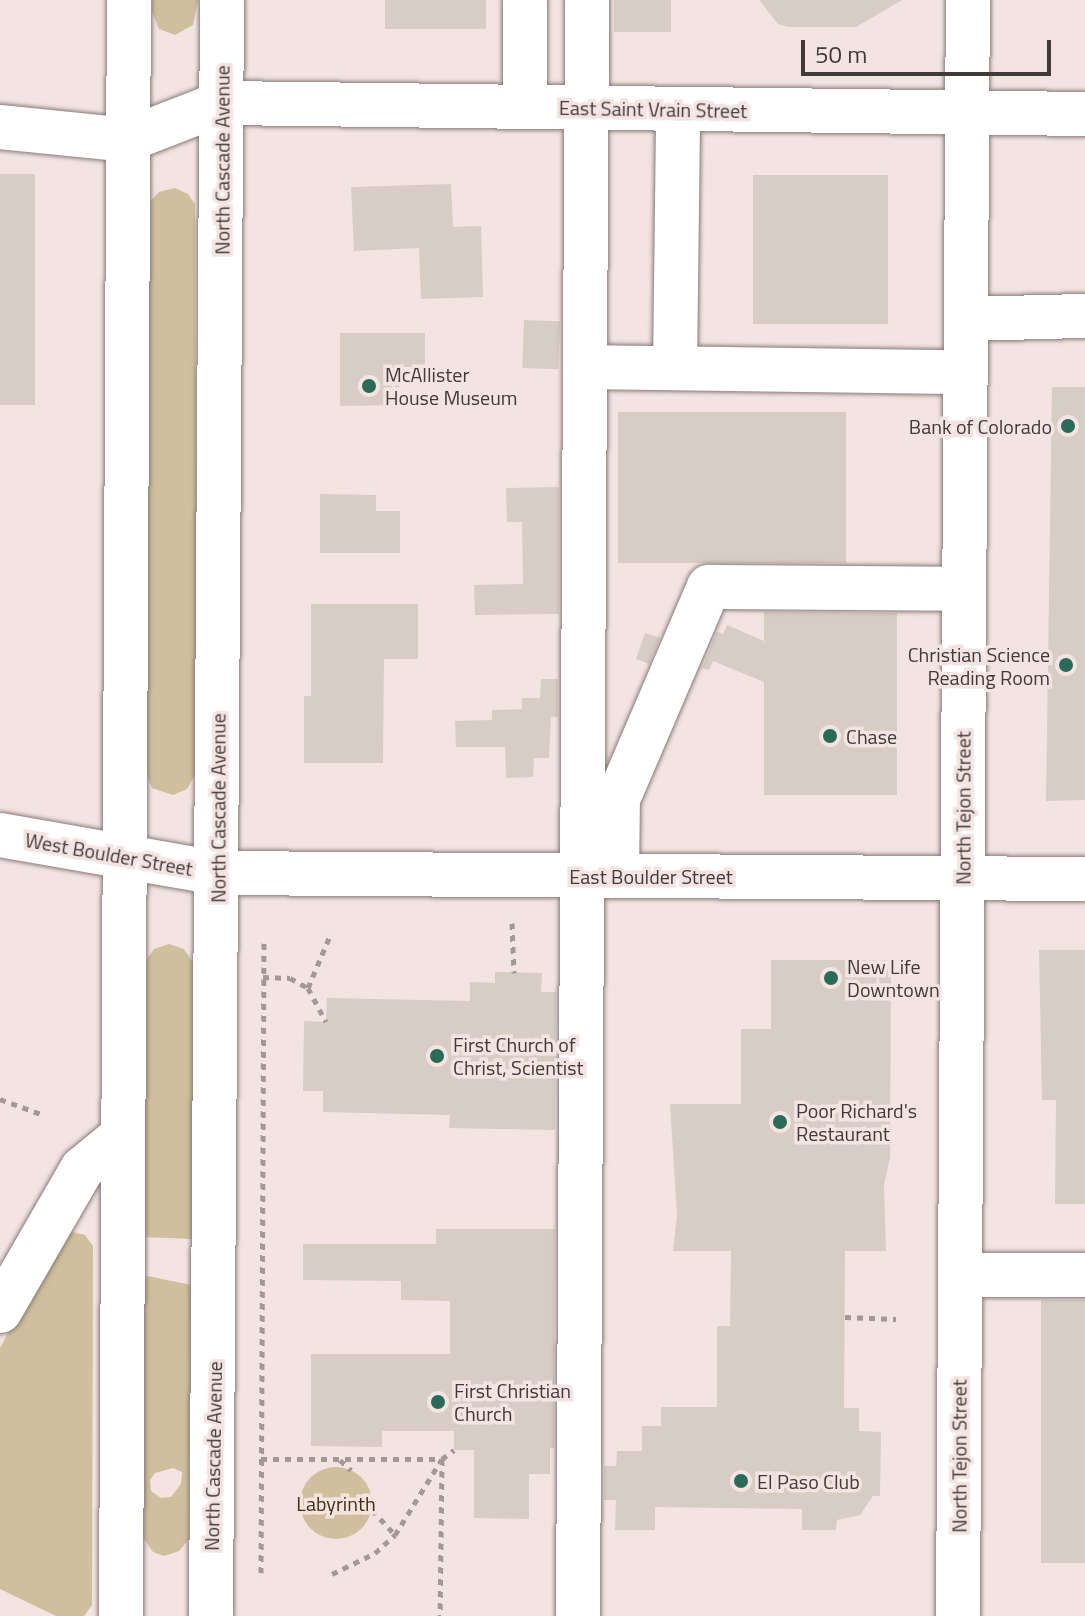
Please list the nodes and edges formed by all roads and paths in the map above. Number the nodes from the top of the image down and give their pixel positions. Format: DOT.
graph roads {
  1 [pos="129,0"];
  2 [pos="222,0"];
  3 [pos="525,0"];
  4 [pos="587,0"];
  5 [pos="968,0"];
  6 [pos="222,103"];
  7 [pos="525,107"];
  8 [pos="586,108"];
  9 [pos="678,109"];
  10 [pos="967,112"];
  11 [pos="1085,114"];
  12 [pos="0,127"];
  13 [pos="127,140"];
  14 [pos="1085,316"];
  15 [pos="967,319"];
  16 [pos="585,367"];
  17 [pos="675,368"];
  18 [pos="966,372"];
  19 [pos="964,589"];
  20 [pos="0,835"];
  21 [pos="125,859"];
  22 [pos="217,873"];
  23 [pos="599,875"];
  24 [pos="963,878"];
  25 [pos="1085,879"];
  26 [pos="512,923"];
  27 [pos="264,938"];
  28 [pos="329,938"];
  29 [pos="514,973"];
  30 [pos="263,977"];
  31 [pos="308,988"];
  32 [pos="326,1022"];
  33 [pos="0,1099"];
  34 [pos="41,1114"];
  35 [pos="122,1136"];
  36 [pos="960,1275"];
  37 [pos="1085,1275"];
  38 [pos="0,1311"];
  39 [pos="845,1317"];
  40 [pos="896,1319"];
  41 [pos="454,1450"];
  42 [pos="261,1459"];
  43 [pos="339,1459"];
  44 [pos="442,1459"];
  45 [pos="351,1470"];
  46 [pos="372,1510"];
  47 [pos="395,1535"];
  48 [pos="261,1573"];
  49 [pos="332,1574"];
  50 [pos="121,1616"];
  51 [pos="211,1616"];
  52 [pos="440,1616"];
  53 [pos="578,1616"];
  54 [pos="958,1616"];
  1 -- 13 [label="street"];
  2 -- 6 [label="street, North Cascade Avenue"];
  3 -- 7 [label="street"];
  4 -- 8 [label="street"];
  5 -- 10 [label="street, North Tejon Street"];
  6 -- 7 [label="street, East Saint Vrain Street"];
  6 -- 13 [label="street"];
  6 -- 22 [label="street, North Cascade Avenue"];
  7 -- 8 [label="street, East Saint Vrain Street"];
  8 -- 9 [label="street, East Saint Vrain Street"];
  8 -- 16 [label="street"];
  9 -- 10 [label="street, East Saint Vrain Street"];
  9 -- 17 [label="street"];
  10 -- 11 [label="street, East Saint Vrain Street"];
  10 -- 15 [label="street, North Tejon Street"];
  12 -- 13 [label="street"];
  13 -- 21 [label="street"];
  14 -- 15 [label="street"];
  15 -- 18 [label="street, North Tejon Street"];
  16 -- 17 [label="street"];
  16 -- 23 [label="street"];
  17 -- 18 [label="street"];
  18 -- 19 [label="street, North Tejon Street"];
  19 -- 23 [label="street"];
  19 -- 24 [label="street, North Tejon Street"];
  20 -- 21 [label="street, West Boulder Street"];
  21 -- 22 [label="street, West Boulder Street"];
  21 -- 35 [label="street"];
  22 -- 23 [label="street, East Boulder Street"];
  22 -- 51 [label="street, North Cascade Avenue"];
  23 -- 24 [label="street, East Boulder Street"];
  23 -- 53 [label="street"];
  24 -- 25 [label="street, East Boulder Street"];
  24 -- 36 [label="street, North Tejon Street"];
  26 -- 29 [label="path"];
  27 -- 30 [label="path"];
  28 -- 31 [label="path"];
  30 -- 31 [label="path"];
  30 -- 42 [label="path"];
  31 -- 32 [label="path"];
  33 -- 34 [label="path"];
  35 -- 38 [label="street"];
  35 -- 50 [label="street"];
  36 -- 37 [label="street"];
  36 -- 54 [label="street, North Tejon Street"];
  39 -- 40 [label="path"];
  41 -- 44 [label="path"];
  42 -- 43 [label="path"];
  42 -- 48 [label="path"];
  43 -- 44 [label="path"];
  43 -- 45 [label="path"];
  44 -- 47 [label="path"];
  44 -- 52 [label="path"];
  46 -- 47 [label="path"];
  47 -- 49 [label="path"];
}
